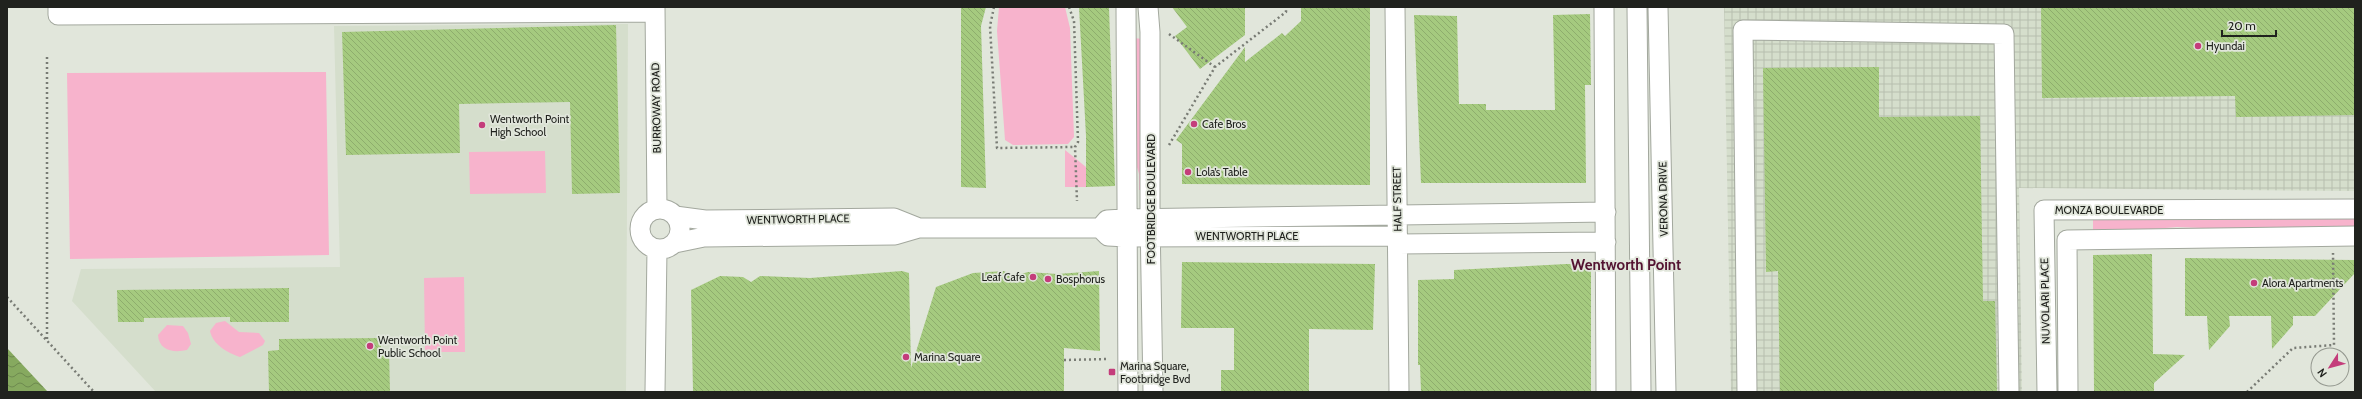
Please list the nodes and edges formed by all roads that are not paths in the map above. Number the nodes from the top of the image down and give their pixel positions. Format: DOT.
graph roads {
  1 [pos="58,7"];
  2 [pos="1126,7"];
  3 [pos="1148,7"];
  4 [pos="1395,7"];
  5 [pos="1604,7"];
  6 [pos="1637,7"];
  7 [pos="1658,7"];
  8 [pos="655,10"];
  9 [pos="2355,209"];
  10 [pos="2044,210"];
  11 [pos="666,212"];
  12 [pos="1606,212"];
  13 [pos="1397,216"];
  14 [pos="1663,224"];
  15 [pos="1640,225"];
  16 [pos="919,228"];
  17 [pos="1127,228"];
  18 [pos="1150,228"];
  19 [pos="2355,236"];
  20 [pos="1398,240"];
  21 [pos="2067,240"];
  22 [pos="1606,242"];
  23 [pos="675,243"];
  24 [pos="656,249"];
  25 [pos="655,392"];
  26 [pos="1128,392"];
  27 [pos="1153,392"];
  28 [pos="1399,392"];
  29 [pos="1606,392"];
  30 [pos="1641,392"];
  31 [pos="1666,392"];
  32 [pos="1747,392"];
  33 [pos="2009,392"];
  34 [pos="2047,392"];
  35 [pos="2068,392"];
  1 -- 8 [label="street"];
  2 -- 17 [label="street"];
  3 -- 18 [label="street, FOOTBRIDGE BOULEVARD"];
  4 -- 13 [label="street, HALF STREET"];
  5 -- 12 [label="street"];
  6 -- 15 [label="street"];
  7 -- 14 [label="street, VERONA DRIVE"];
  8 -- 11 [label="street, BURROWAY ROAD"];
  9 -- 10 [label="street, MONZA BOULEVARDE"];
  10 -- 21 [label="street, MONZA BOULEVARDE"];
  10 -- 34 [label="street, NUVOLARI PLACE"];
  11 -- 16 [label="street, WENTWORTH PLACE"];
  11 -- 23 [label="street"];
  11 -- 24 [label="street"];
  12 -- 13 [label="street"];
  12 -- 22 [label="street"];
  13 -- 18 [label="street"];
  13 -- 20 [label="street, HALF STREET"];
  14 -- 15 [label="street"];
  14 -- 31 [label="street, VERONA DRIVE"];
  15 -- 30 [label="street"];
  16 -- 17 [label="street, WENTWORTH PLACE"];
  16 -- 23 [label="street, WENTWORTH PLACE"];
  17 -- 18 [label="street, WENTWORTH PLACE"];
  17 -- 26 [label="street"];
  18 -- 20 [label="street, WENTWORTH PLACE"];
  18 -- 27 [label="street, FOOTBRIDGE BOULEVARD"];
  19 -- 21 [label="street"];
  20 -- 22 [label="street, WENTWORTH PLACE"];
  20 -- 28 [label="street, HALF STREET"];
  21 -- 35 [label="street, NUVOLARI PLACE"];
  22 -- 29 [label="street"];
  23 -- 24 [label="street"];
  24 -- 25 [label="street"];
  32 -- 33 [label="street"];
}
